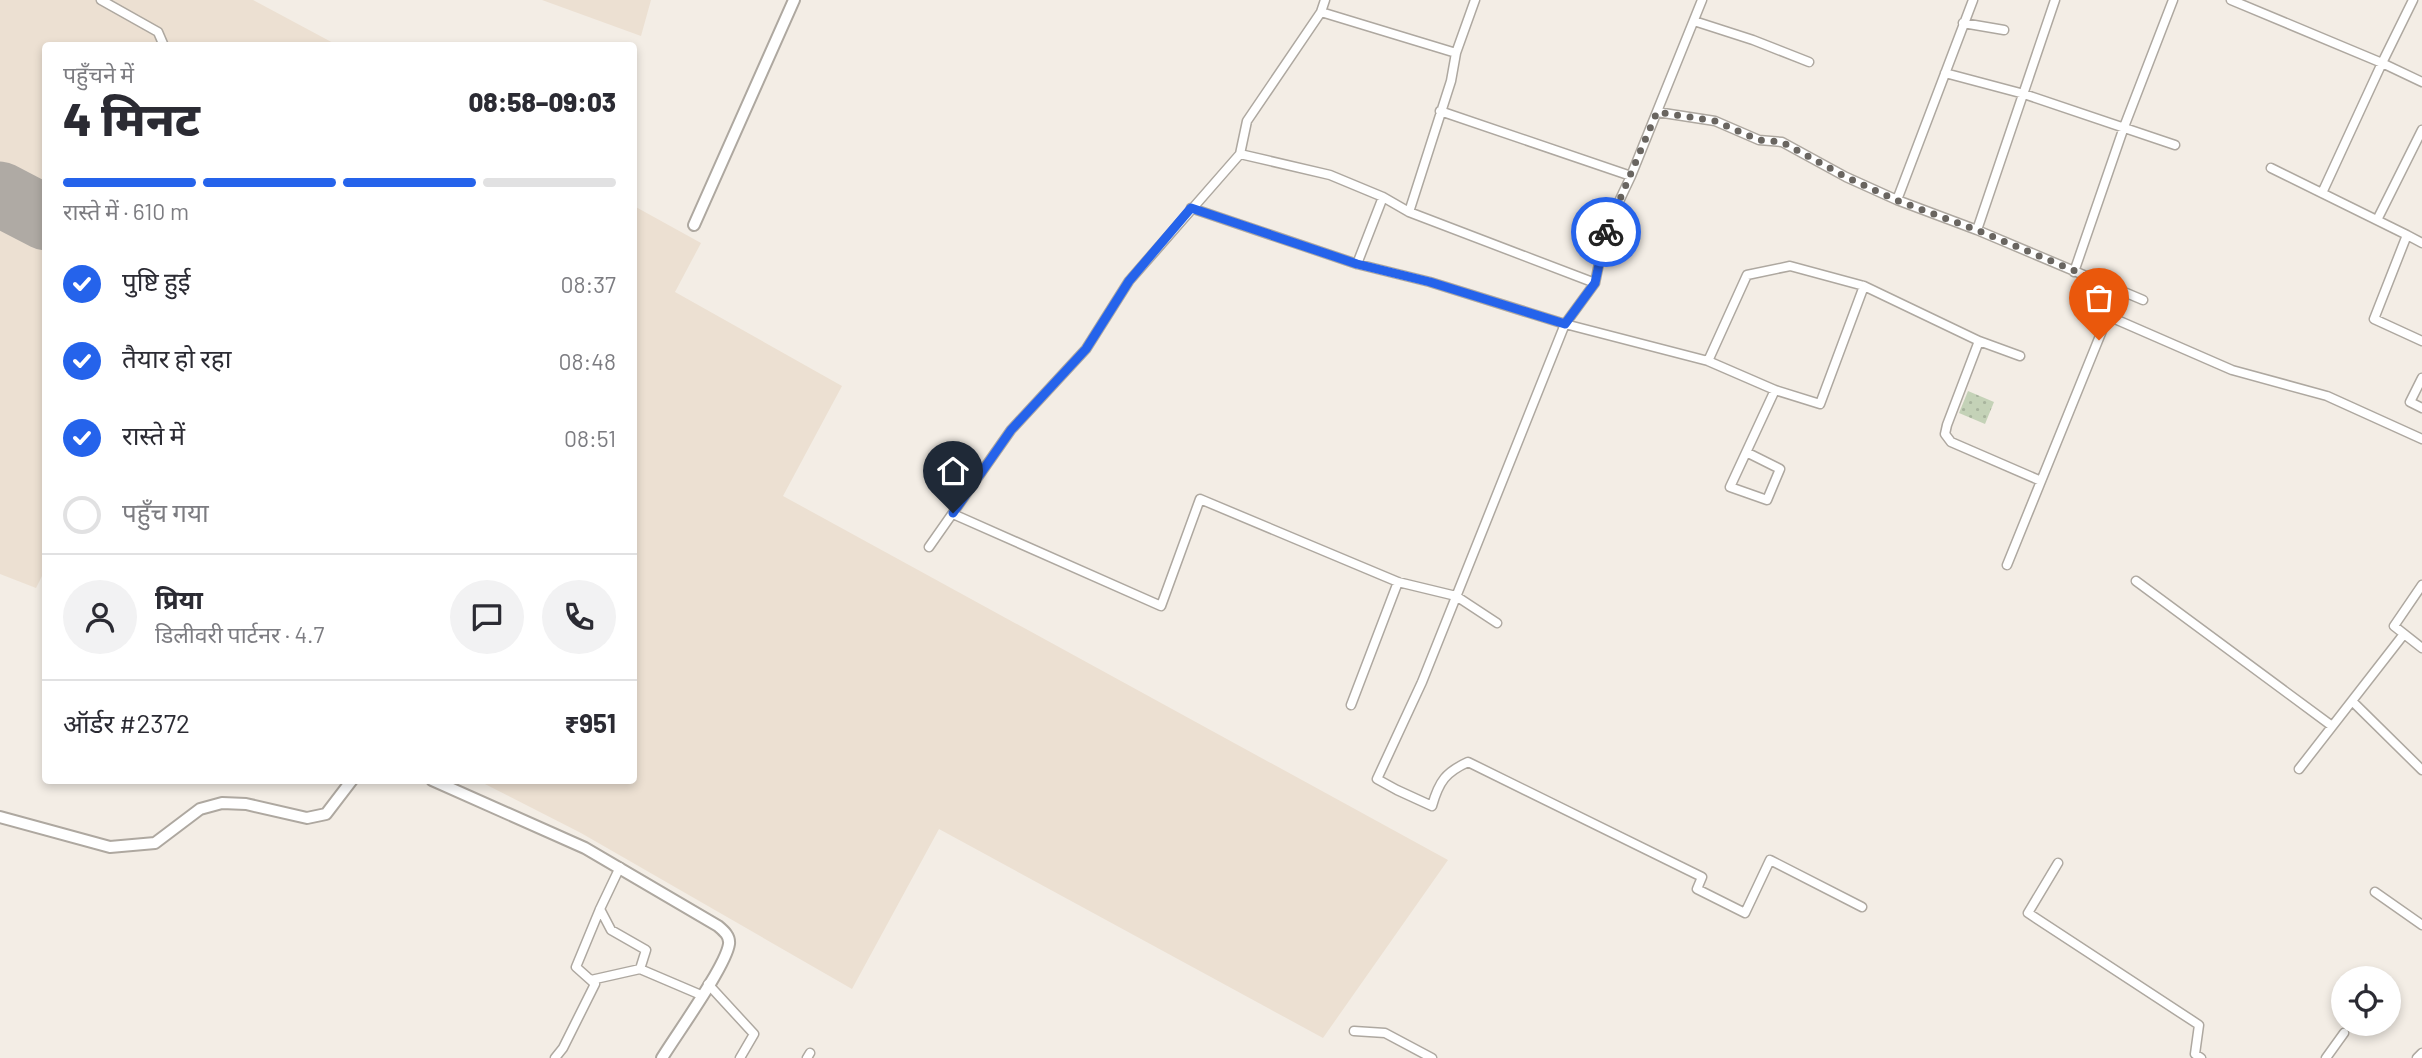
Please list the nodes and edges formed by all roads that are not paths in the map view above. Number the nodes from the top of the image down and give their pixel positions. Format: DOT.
graph roads {
  1 [pos="100,0"];
  2 [pos="794,0"];
  3 [pos="1325,0"];
  4 [pos="1475,0"];
  5 [pos="1702,0"];
  6 [pos="1973,0"];
  7 [pos="2055,0"];
  8 [pos="2172,0"];
  9 [pos="2231,0"];
  10 [pos="2413,0"];
  11 [pos="1321,12"];
  12 [pos="1694,21"];
  13 [pos="1963,23"];
  14 [pos="2004,30"];
  15 [pos="162,42"];
  16 [pos="1456,54"];
  17 [pos="1809,62"];
  18 [pos="2382,62"];
  19 [pos="1945,73"];
  20 [pos="2422,82"];
  21 [pos="2024,94"];
  22 [pos="1440,111"];
  23 [pos="1657,112"];
  24 [pos="2124,127"];
  25 [pos="2422,130"];
  26 [pos="2175,145"];
  27 [pos="1240,154"];
  28 [pos="2271,168"];
  29 [pos="1631,176"];
  30 [pos="2322,193"];
  31 [pos="1383,197"];
  32 [pos="1896,200"];
  33 [pos="1191,208"];
  34 [pos="1409,212"];
  35 [pos="2377,220"];
  36 [pos="694,225"];
  37 [pos="1977,230"];
  38 [pos="2407,235"];
  39 [pos="2422,243"];
  40 [pos="1357,264"];
  41 [pos="2074,272"];
  42 [pos="1595,283"];
  43 [pos="1864,286"];
  44 [pos="2116,288"];
  45 [pos="2143,300"];
  46 [pos="2108,316"];
  47 [pos="1565,324"];
  48 [pos="1979,341"];
  49 [pos="2422,341"];
  50 [pos="2020,356"];
  51 [pos="1708,361"];
  52 [pos="2422,378"];
  53 [pos="1774,390"];
  54 [pos="2422,408"];
  55 [pos="2422,439"];
  56 [pos="1748,453"];
  57 [pos="2042,481"];
  58 [pos="953,513"];
  59 [pos="929,547"];
  60 [pos="2007,565"];
  61 [pos="2136,581"];
  62 [pos="1398,582"];
  63 [pos="2422,585"];
  64 [pos="1456,596"];
  65 [pos="1497,623"];
  66 [pos="2404,634"];
  67 [pos="2422,648"];
  68 [pos="2353,701"];
  69 [pos="1351,705"];
  70 [pos="2332,726"];
  71 [pos="2299,769"];
  72 [pos="2422,770"];
  73 [pos="349,784"];
  74 [pos="441,784"];
  75 [pos="0,817"];
  76 [pos="2058,863"];
  77 [pos="620,867"];
  78 [pos="2375,892"];
  79 [pos="1862,908"];
  80 [pos="600,909"];
  81 [pos="2422,925"];
  82 [pos="640,970"];
  83 [pos="591,980"];
  84 [pos="708,985"];
  85 [pos="701,995"];
  86 [pos="1354,1031"];
  87 [pos="2341,1036"];
  88 [pos="2422,1053"];
  89 [pos="555,1058"];
  90 [pos="662,1058"];
  91 [pos="740,1058"];
  92 [pos="1432,1058"];
  93 [pos="2200,1058"];
  94 [pos="2326,1058"];
  95 [pos="2417,1058"];
  1 -- 15 [label="street"];
  2 -- 36 [label="street"];
  3 -- 11 [label="street"];
  4 -- 16 [label="street"];
  5 -- 12 [label="street"];
  6 -- 13 [label="street"];
  7 -- 21 [label="street"];
  8 -- 24 [label="street"];
  9 -- 18 [label="street"];
  10 -- 18 [label="street"];
  11 -- 16 [label="street"];
  11 -- 27 [label="street"];
  12 -- 17 [label="street"];
  12 -- 23 [label="street"];
  13 -- 14 [label="street"];
  13 -- 19 [label="street"];
  16 -- 22 [label="street"];
  18 -- 20 [label="street"];
  18 -- 30 [label="street"];
  19 -- 21 [label="street"];
  19 -- 32 [label="street"];
  21 -- 24 [label="street"];
  21 -- 37 [label="street"];
  22 -- 29 [label="street"];
  22 -- 34 [label="street"];
  23 -- 29 [label="street"];
  23 -- 32 [label="street"];
  24 -- 26 [label="street"];
  24 -- 41 [label="street"];
  25 -- 35 [label="street"];
  27 -- 31 [label="street"];
  27 -- 33 [label="street"];
  28 -- 30 [label="street"];
  29 -- 42 [label="street"];
  30 -- 35 [label="street"];
  31 -- 34 [label="street"];
  31 -- 40 [label="street"];
  32 -- 37 [label="street"];
  33 -- 40 [label="street"];
  33 -- 58 [label="street"];
  34 -- 42 [label="street"];
  35 -- 38 [label="street"];
  37 -- 41 [label="street"];
  38 -- 39 [label="street"];
  38 -- 49 [label="street"];
  40 -- 47 [label="street"];
  41 -- 44 [label="street"];
  42 -- 47 [label="street"];
  43 -- 48 [label="street"];
  43 -- 51 [label="street"];
  43 -- 53 [label="street"];
  44 -- 45 [label="street"];
  44 -- 46 [label="street"];
  46 -- 55 [label="street"];
  46 -- 57 [label="street"];
  47 -- 51 [label="street"];
  47 -- 64 [label="street"];
  48 -- 50 [label="street"];
  48 -- 57 [label="street"];
  51 -- 53 [label="street"];
  52 -- 54 [label="street"];
  53 -- 56 [label="street"];
  56 -- 56 [label="street"];
  57 -- 60 [label="street"];
  58 -- 59 [label="street"];
  58 -- 62 [label="street"];
  61 -- 70 [label="street"];
  62 -- 64 [label="street"];
  62 -- 69 [label="street"];
  63 -- 66 [label="street"];
  64 -- 65 [label="street"];
  64 -- 79 [label="street"];
  66 -- 67 [label="street"];
  66 -- 68 [label="street"];
  68 -- 70 [label="street"];
  68 -- 72 [label="street"];
  70 -- 71 [label="street"];
  73 -- 75 [label="street"];
  74 -- 77 [label="street"];
  76 -- 93 [label="street"];
  77 -- 80 [label="street"];
  77 -- 84 [label="street"];
  78 -- 81 [label="street"];
  80 -- 82 [label="street"];
  80 -- 83 [label="street"];
  82 -- 83 [label="street"];
  82 -- 85 [label="street"];
  83 -- 89 [label="street"];
  84 -- 85 [label="street"];
  84 -- 91 [label="street"];
  85 -- 90 [label="street"];
  86 -- 92 [label="street"];
  87 -- 94 [label="street"];
  88 -- 95 [label="street"];
}
